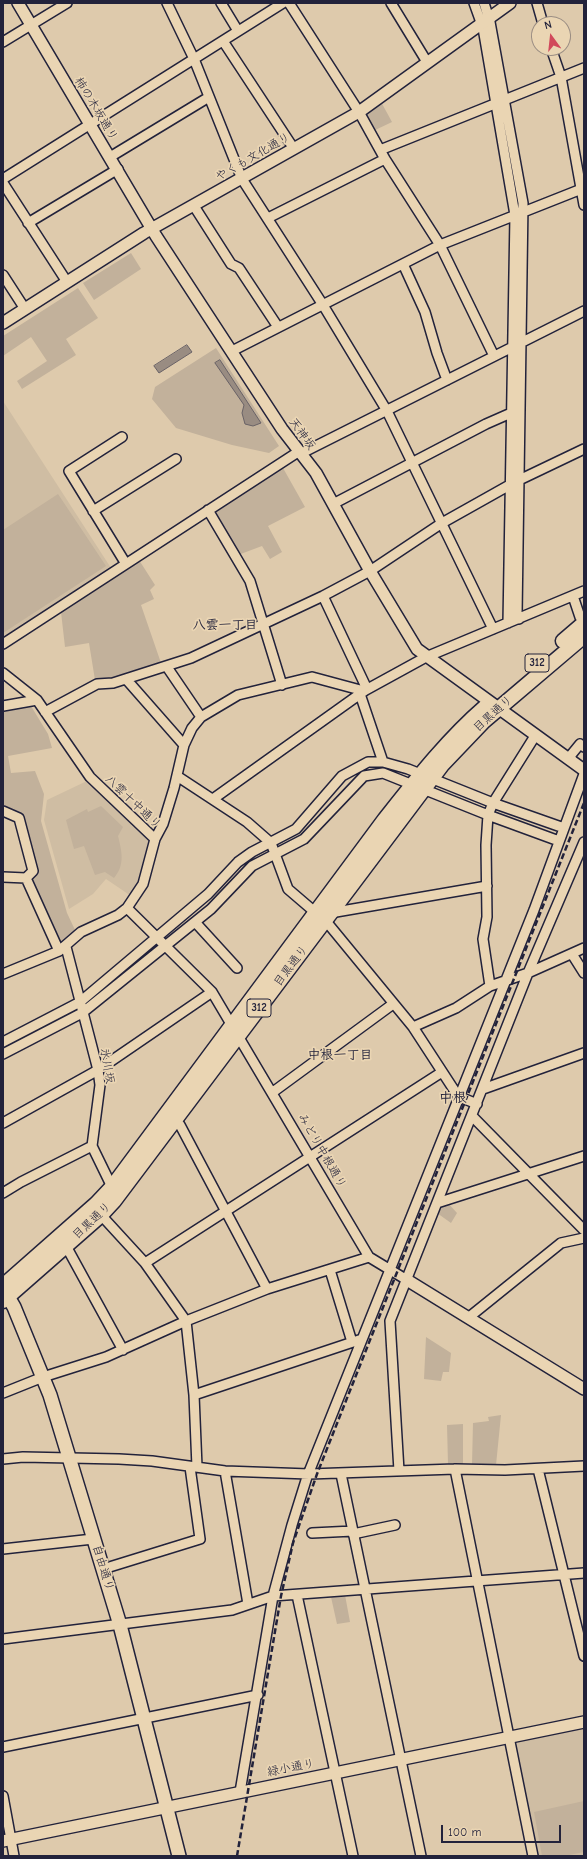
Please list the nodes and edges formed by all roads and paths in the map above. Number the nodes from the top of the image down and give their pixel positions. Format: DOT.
graph roads {
  1 [pos="18,3"];
  2 [pos="67,3"];
  3 [pos="167,3"];
  4 [pos="221,3"];
  5 [pos="283,3"];
  6 [pos="289,3"];
  7 [pos="391,3"];
  8 [pos="474,3"];
  9 [pos="484,3"];
  10 [pos="510,3"];
  11 [pos="537,3"];
  12 [pos="541,16"];
  13 [pos="485,21"];
  14 [pos="30,25"];
  15 [pos="238,31"];
  16 [pos="223,40"];
  17 [pos="3,42"];
  18 [pos="554,56"];
  19 [pos="194,59"];
  20 [pos="427,62"];
  21 [pos="584,68"];
  22 [pos="561,77"];
  23 [pos="208,97"];
  24 [pos="501,102"];
  25 [pos="359,112"];
  26 [pos="89,124"];
  27 [pos="294,149"];
  28 [pos="380,150"];
  29 [pos="110,156"];
  30 [pos="385,159"];
  31 [pos="118,169"];
  32 [pos="3,179"];
  33 [pos="242,179"];
  34 [pos="3,183"];
  35 [pos="583,189"];
  36 [pos="584,205"];
  37 [pos="194,206"];
  38 [pos="519,213"];
  39 [pos="268,218"];
  40 [pos="28,223"];
  41 [pos="152,229"];
  42 [pos="440,245"];
  43 [pos="403,264"];
  44 [pos="3,275"];
  45 [pos="67,282"];
  46 [pos="323,305"];
  47 [pos="25,309"];
  48 [pos="584,311"];
  49 [pos="3,323"];
  50 [pos="278,328"];
  51 [pos="521,342"];
  52 [pos="512,347"];
  53 [pos="232,351"];
  54 [pos="494,356"];
  55 [pos="447,380"];
  56 [pos="387,411"];
  57 [pos="511,413"];
  58 [pos="122,438"];
  59 [pos="584,449"];
  60 [pos="299,453"];
  61 [pos="176,458"];
  62 [pos="413,463"];
  63 [pos="519,480"];
  64 [pos="510,485"];
  65 [pos="333,504"];
  66 [pos="208,510"];
  67 [pos="93,511"];
  68 [pos="442,523"];
  69 [pos="126,564"];
  70 [pos="370,571"];
  71 [pos="584,591"];
  72 [pos="323,596"];
  73 [pos="573,596"];
  74 [pos="519,619"];
  75 [pos="508,623"];
  76 [pos="584,623"];
  77 [pos="263,624"];
  78 [pos="493,629"];
  79 [pos="584,636"];
  80 [pos="3,644"];
  81 [pos="426,658"];
  82 [pos="167,666"];
  83 [pos="3,673"];
  84 [pos="126,679"];
  85 [pos="282,684"];
  86 [pos="363,691"];
  87 [pos="38,700"];
  88 [pos="3,706"];
  89 [pos="494,706"];
  90 [pos="45,712"];
  91 [pos="201,717"];
  92 [pos="535,736"];
  93 [pos="184,746"];
  94 [pos="584,747"];
  95 [pos="571,761"];
  96 [pos="383,762"];
  97 [pos="584,770"];
  98 [pos="584,774"];
  99 [pos="176,776"];
  100 [pos="422,781"];
  101 [pos="213,800"];
  102 [pos="494,803"];
  103 [pos="3,811"];
  104 [pos="488,815"];
  105 [pos="561,835"];
  106 [pos="155,839"];
  107 [pos="271,843"];
  108 [pos="583,847"];
  109 [pos="276,853"];
  110 [pos="3,877"];
  111 [pos="26,878"];
  112 [pos="487,886"];
  113 [pos="127,908"];
  114 [pos="324,915"];
  115 [pos="195,922"];
  116 [pos="158,937"];
  117 [pos="166,945"];
  118 [pos="584,948"];
  119 [pos="62,949"];
  120 [pos="572,954"];
  121 [pos="237,968"];
  122 [pos="528,973"];
  123 [pos="584,973"];
  124 [pos="3,974"];
  125 [pos="506,979"];
  126 [pos="490,986"];
  127 [pos="212,992"];
  128 [pos="80,1002"];
  129 [pos="393,1004"];
  130 [pos="82,1013"];
  131 [pos="413,1027"];
  132 [pos="236,1030"];
  133 [pos="3,1042"];
  134 [pos="584,1053"];
  135 [pos="3,1054"];
  136 [pos="98,1070"];
  137 [pos="442,1072"];
  138 [pos="483,1089"];
  139 [pos="273,1092"];
  140 [pos="460,1097"];
  141 [pos="477,1104"];
  142 [pos="472,1116"];
  143 [pos="174,1121"];
  144 [pos="3,1123"];
  145 [pos="92,1146"];
  146 [pos="584,1156"];
  147 [pos="310,1157"];
  148 [pos="529,1174"];
  149 [pos="112,1187"];
  150 [pos="3,1193"];
  151 [pos="437,1203"];
  152 [pos="226,1211"];
  153 [pos="100,1215"];
  154 [pos="584,1230"];
  155 [pos="584,1238"];
  156 [pos="66,1246"];
  157 [pos="369,1258"];
  158 [pos="145,1263"];
  159 [pos="330,1270"];
  160 [pos="393,1273"];
  161 [pos="407,1280"];
  162 [pos="267,1289"];
  163 [pos="4,1293"];
  164 [pos="468,1318"];
  165 [pos="186,1321"];
  166 [pos="362,1339"];
  167 [pos="352,1342"];
  168 [pos="122,1350"];
  169 [pos="43,1377"];
  170 [pos="584,1389"];
  171 [pos="3,1393"];
  172 [pos="194,1395"];
  173 [pos="69,1458"];
  174 [pos="3,1459"];
  175 [pos="584,1466"];
  176 [pos="193,1467"];
  177 [pos="455,1469"];
  178 [pos="538,1469"];
  179 [pos="225,1471"];
  180 [pos="399,1471"];
  181 [pos="309,1474"];
  182 [pos="342,1474"];
  183 [pos="395,1526"];
  184 [pos="312,1533"];
  185 [pos="353,1533"];
  186 [pos="93,1539"];
  187 [pos="3,1549"];
  188 [pos="103,1569"];
  189 [pos="584,1573"];
  190 [pos="564,1574"];
  191 [pos="477,1581"];
  192 [pos="365,1590"];
  193 [pos="297,1595"];
  194 [pos="273,1596"];
  195 [pos="248,1604"];
  196 [pos="120,1625"];
  197 [pos="3,1639"];
  198 [pos="584,1656"];
  199 [pos="258,1695"];
  200 [pos="144,1719"];
  201 [pos="584,1722"];
  202 [pos="509,1736"];
  203 [pos="3,1747"];
  204 [pos="400,1759"];
  205 [pos="335,1772"];
  206 [pos="240,1792"];
  207 [pos="3,1796"];
  208 [pos="167,1807"];
  209 [pos="7,1840"];
  210 [pos="14,1856"];
  211 [pos="179,1856"];
  212 [pos="353,1856"];
  213 [pos="421,1856"];
  214 [pos="533,1856"];
  1 -- 14 [label="street, 柿の木坂通り"];
  2 -- 14 [label="street"];
  3 -- 19 [label="street"];
  4 -- 15 [label="street"];
  5 -- 15 [label="street"];
  6 -- 25 [label="street"];
  7 -- 20 [label="street"];
  8 -- 13 [label="street"];
  9 -- 13 [label="street"];
  10 -- 13 [label="street, やくも文化通り"];
  11 -- 12 [label="street"];
  13 -- 20 [label="street, やくも文化通り"];
  13 -- 24 [label="street"];
  14 -- 17 [label="street"];
  14 -- 26 [label="street, 柿の木坂通り"];
  15 -- 16 [label="street"];
  16 -- 19 [label="street"];
  16 -- 27 [label="street"];
  18 -- 22 [label="street"];
  19 -- 23 [label="street"];
  19 -- 26 [label="street"];
  20 -- 25 [label="street, やくも文化通り"];
  21 -- 22 [label="street"];
  22 -- 24 [label="street"];
  22 -- 35 [label="street"];
  23 -- 29 [label="street"];
  23 -- 33 [label="street"];
  24 -- 28 [label="street"];
  24 -- 38 [label="street"];
  25 -- 27 [label="street, やくも文化通り"];
  25 -- 28 [label="street"];
  26 -- 29 [label="street, 柿の木坂通り"];
  26 -- 32 [label="street"];
  27 -- 33 [label="street, やくも文化通り"];
  28 -- 30 [label="street"];
  29 -- 31 [label="street, 柿の木坂通り"];
  30 -- 39 [label="street"];
  30 -- 42 [label="street"];
  31 -- 40 [label="street"];
  31 -- 41 [label="street, 柿の木坂通り"];
  33 -- 37 [label="street, やくも文化通り"];
  33 -- 39 [label="street"];
  34 -- 40 [label="street"];
  35 -- 36 [label="street"];
  35 -- 38 [label="street"];
  37 -- 41 [label="street, やくも文化通り"];
  37 -- 50 [label="street"];
  38 -- 42 [label="street"];
  38 -- 51 [label="street"];
  38 -- 52 [label="street"];
  39 -- 46 [label="street"];
  40 -- 45 [label="street"];
  41 -- 45 [label="street, やくも文化通り"];
  41 -- 53 [label="street, 天神坂"];
  42 -- 43 [label="street"];
  42 -- 54 [label="street"];
  43 -- 46 [label="street"];
  43 -- 55 [label="street"];
  44 -- 47 [label="street"];
  45 -- 47 [label="street, やくも文化通り"];
  46 -- 50 [label="street"];
  46 -- 56 [label="street"];
  47 -- 49 [label="street, やくも文化通り"];
  48 -- 51 [label="street"];
  50 -- 53 [label="street"];
  51 -- 52 [label="street"];
  51 -- 63 [label="street"];
  52 -- 54 [label="street"];
  52 -- 57 [label="street"];
  53 -- 60 [label="street, 天神坂"];
  54 -- 55 [label="street"];
  55 -- 56 [label="street"];
  56 -- 60 [label="street"];
  56 -- 62 [label="street"];
  57 -- 62 [label="street"];
  57 -- 64 [label="street"];
  58 -- 67 [label="street"];
  59 -- 63 [label="street"];
  60 -- 65 [label="street, 天神坂"];
  60 -- 66 [label="street"];
  61 -- 67 [label="street"];
  62 -- 65 [label="street"];
  62 -- 68 [label="street"];
  63 -- 64 [label="street"];
  63 -- 74 [label="street"];
  64 -- 68 [label="street"];
  64 -- 75 [label="street"];
  65 -- 70 [label="street, 天神坂"];
  66 -- 69 [label="street"];
  66 -- 77 [label="street"];
  67 -- 69 [label="street"];
  68 -- 70 [label="street"];
  68 -- 78 [label="street"];
  69 -- 80 [label="street"];
  70 -- 72 [label="street"];
  70 -- 81 [label="street, 天神坂"];
  71 -- 73 [label="street"];
  72 -- 77 [label="street"];
  72 -- 86 [label="street"];
  73 -- 74 [label="street"];
  73 -- 76 [label="street"];
  74 -- 75 [label="street"];
  75 -- 78 [label="street"];
  76 -- 89 [label="main road, 目黒通り / 312"];
  77 -- 82 [label="street"];
  77 -- 85 [label="street"];
  78 -- 81 [label="street"];
  79 -- 89 [label="main road, 目黒通り / 312"];
  81 -- 86 [label="street"];
  81 -- 89 [label="street"];
  82 -- 84 [label="street"];
  82 -- 91 [label="street"];
  83 -- 87 [label="street, 八雲十中通り"];
  84 -- 90 [label="street"];
  84 -- 93 [label="street"];
  85 -- 86 [label="street"];
  85 -- 91 [label="street"];
  86 -- 96 [label="street"];
  86 -- 101 [label="street"];
  87 -- 88 [label="street"];
  87 -- 90 [label="street, 八雲十中通り"];
  89 -- 92 [label="street"];
  89 -- 100 [label="main road, 目黒通り / 312"];
  90 -- 106 [label="street, 八雲十中通り"];
  91 -- 93 [label="street"];
  92 -- 95 [label="street"];
  92 -- 102 [label="street"];
  93 -- 99 [label="street"];
  94 -- 95 [label="street"];
  95 -- 97 [label="street"];
  96 -- 100 [label="street"];
  96 -- 107 [label="street"];
  98 -- 105 [label="street"];
  99 -- 101 [label="street"];
  99 -- 106 [label="street"];
  100 -- 102 [label="street"];
  100 -- 104 [label="street"];
  100 -- 109 [label="street"];
  100 -- 114 [label="main road, 目黒通り / 312"];
  101 -- 107 [label="street"];
  102 -- 104 [label="street"];
  102 -- 105 [label="street"];
  103 -- 111 [label="street"];
  104 -- 105 [label="street"];
  104 -- 112 [label="street"];
  105 -- 125 [label="street"];
  106 -- 113 [label="street, 八雲十中通り"];
  107 -- 109 [label="street"];
  107 -- 116 [label="street"];
  108 -- 122 [label="street"];
  109 -- 114 [label="street"];
  109 -- 115 [label="street"];
  110 -- 111 [label="street"];
  111 -- 119 [label="street, 氷川坂"];
  112 -- 114 [label="street"];
  112 -- 126 [label="street"];
  113 -- 116 [label="street"];
  113 -- 119 [label="street"];
  114 -- 129 [label="street"];
  114 -- 132 [label="main road, 目黒通り / 312"];
  115 -- 117 [label="street"];
  115 -- 121 [label="street"];
  116 -- 117 [label="street"];
  116 -- 128 [label="street"];
  117 -- 127 [label="street"];
  117 -- 130 [label="street"];
  118 -- 120 [label="street"];
  119 -- 124 [label="street"];
  119 -- 128 [label="street, 氷川坂"];
  120 -- 122 [label="street"];
  120 -- 123 [label="street"];
  122 -- 125 [label="street"];
  122 -- 138 [label="street"];
  125 -- 126 [label="street"];
  125 -- 140 [label="street"];
  126 -- 131 [label="street"];
  127 -- 132 [label="street"];
  127 -- 136 [label="street"];
  128 -- 130 [label="street, 氷川坂"];
  128 -- 133 [label="street"];
  129 -- 131 [label="street"];
  129 -- 139 [label="street"];
  130 -- 135 [label="street"];
  130 -- 136 [label="street, 氷川坂"];
  131 -- 137 [label="street"];
  132 -- 139 [label="street, みどり中根通り"];
  132 -- 143 [label="main road, 目黒通り / 312"];
  132 -- 149 [label="main road, 目黒通り / 312"];
  134 -- 138 [label="street"];
  136 -- 144 [label="street"];
  136 -- 145 [label="street, 氷川坂"];
  137 -- 140 [label="street"];
  137 -- 147 [label="street"];
  138 -- 141 [label="street"];
  139 -- 147 [label="street, みどり中根通り"];
  140 -- 141 [label="street"];
  140 -- 160 [label="street"];
  141 -- 142 [label="street"];
  142 -- 148 [label="street"];
  142 -- 151 [label="street"];
  143 -- 152 [label="street"];
  143 -- 153 [label="main road, 目黒通り / 312"];
  145 -- 149 [label="street"];
  145 -- 150 [label="street"];
  146 -- 148 [label="street"];
  147 -- 152 [label="street"];
  147 -- 157 [label="street, みどり中根通り"];
  148 -- 151 [label="street"];
  148 -- 154 [label="street"];
  149 -- 163 [label="main road, 目黒通り / 312"];
  151 -- 161 [label="street"];
  152 -- 158 [label="street"];
  152 -- 162 [label="street"];
  153 -- 156 [label="main road, 目黒通り / 312"];
  153 -- 158 [label="street"];
  155 -- 164 [label="street"];
  156 -- 163 [label="main road, 目黒通り / 312"];
  156 -- 168 [label="street"];
  157 -- 159 [label="street"];
  157 -- 160 [label="street, みどり中根通り"];
  158 -- 165 [label="street"];
  159 -- 162 [label="street"];
  159 -- 167 [label="street"];
  160 -- 161 [label="street, みどり中根通り"];
  160 -- 166 [label="street"];
  161 -- 164 [label="street"];
  161 -- 180 [label="street"];
  162 -- 165 [label="street"];
  163 -- 169 [label="main road, 自由通り"];
  164 -- 170 [label="street"];
  165 -- 168 [label="street"];
  165 -- 172 [label="street"];
  166 -- 167 [label="street"];
  166 -- 181 [label="street"];
  167 -- 172 [label="street"];
  168 -- 169 [label="street"];
  169 -- 171 [label="street"];
  169 -- 173 [label="main road, 自由通り"];
  172 -- 176 [label="street"];
  173 -- 174 [label="street"];
  173 -- 176 [label="street"];
  173 -- 186 [label="main road, 自由通り"];
  175 -- 178 [label="street"];
  176 -- 179 [label="street"];
  176 -- 188 [label="street"];
  177 -- 178 [label="street"];
  177 -- 180 [label="street"];
  177 -- 191 [label="street"];
  178 -- 190 [label="street"];
  179 -- 181 [label="street"];
  179 -- 195 [label="street"];
  180 -- 182 [label="street"];
  181 -- 182 [label="street"];
  181 -- 194 [label="street"];
  182 -- 185 [label="street"];
  183 -- 185 [label="street"];
  184 -- 185 [label="street"];
  185 -- 192 [label="street"];
  186 -- 187 [label="street"];
  186 -- 188 [label="main road, 自由通り"];
  188 -- 196 [label="main road, 自由通り"];
  189 -- 190 [label="street"];
  190 -- 191 [label="street"];
  190 -- 198 [label="street"];
  191 -- 192 [label="street"];
  191 -- 202 [label="street"];
  192 -- 193 [label="street"];
  192 -- 204 [label="street"];
  193 -- 194 [label="street"];
  193 -- 205 [label="street"];
  194 -- 195 [label="street"];
  194 -- 199 [label="street"];
  195 -- 196 [label="street"];
  196 -- 197 [label="street"];
  196 -- 200 [label="main road, 自由通り"];
  199 -- 200 [label="street"];
  199 -- 206 [label="street"];
  200 -- 203 [label="street"];
  200 -- 208 [label="main road, 自由通り"];
  201 -- 202 [label="street, 緑小通り"];
  202 -- 204 [label="street, 緑小通り"];
  202 -- 214 [label="street"];
  204 -- 205 [label="street, 緑小通り"];
  204 -- 213 [label="street"];
  205 -- 206 [label="street, 緑小通り"];
  205 -- 212 [label="street"];
  206 -- 208 [label="street, 緑小通り"];
  207 -- 209 [label="street"];
  208 -- 209 [label="street, 緑小通り"];
  208 -- 211 [label="main road, 自由通り"];
  209 -- 210 [label="street"];
}
